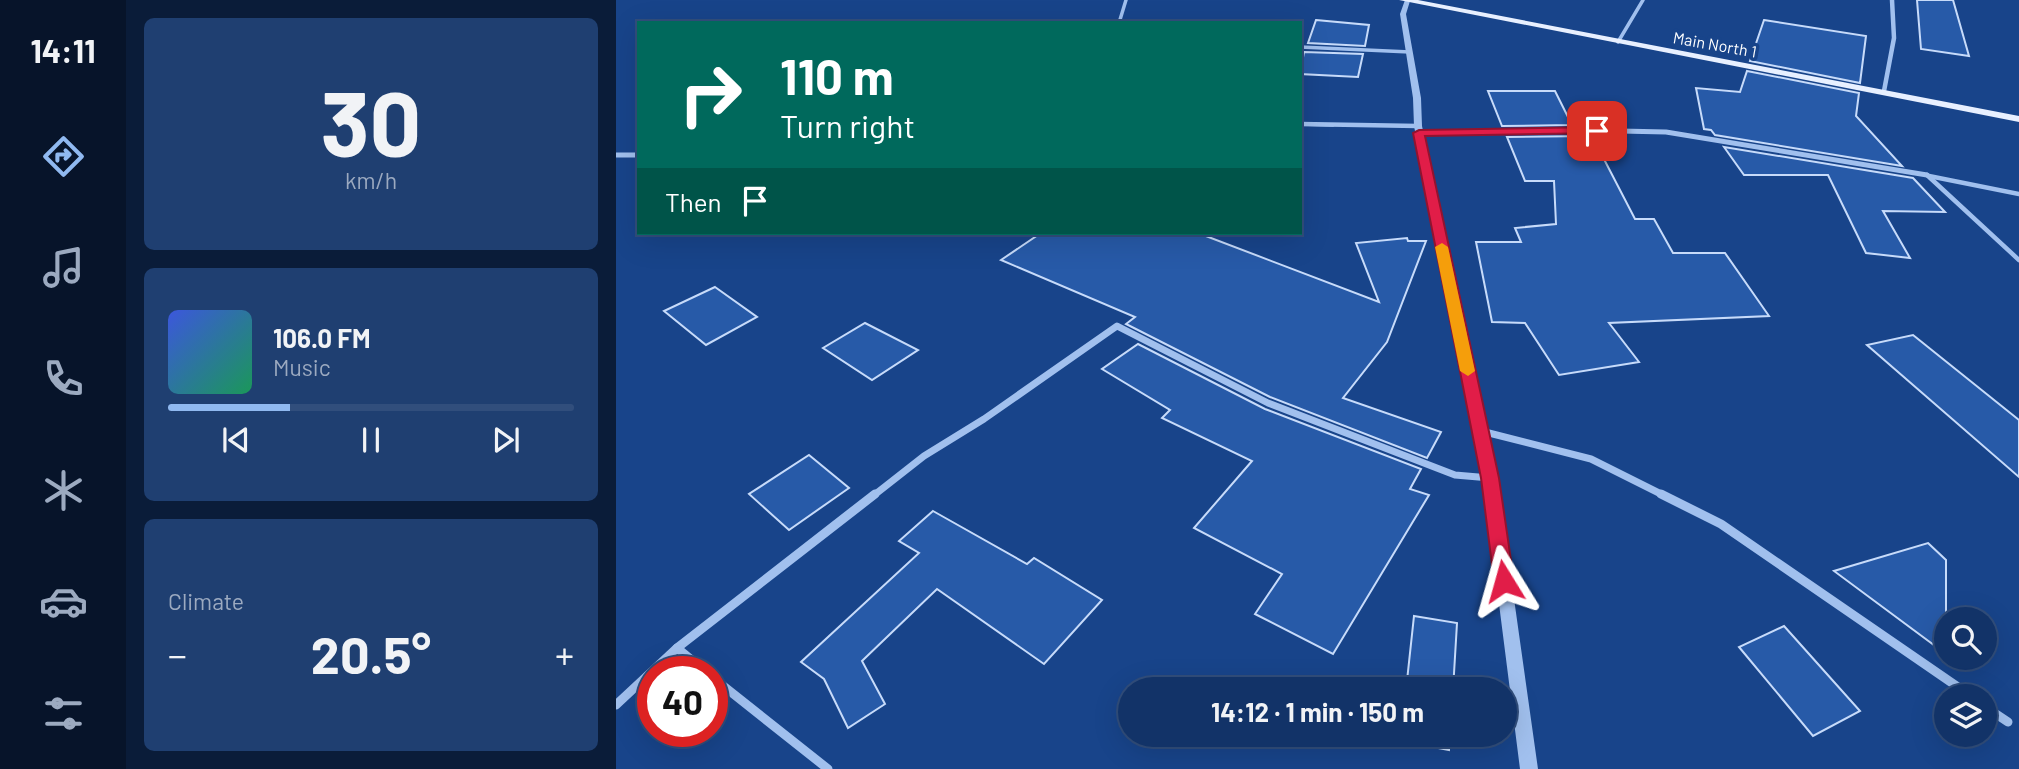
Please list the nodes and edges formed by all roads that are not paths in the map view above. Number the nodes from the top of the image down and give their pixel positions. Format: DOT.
graph roads {
  1 [pos="1126,0"];
  2 [pos="1406,0"];
  3 [pos="1643,0"];
  4 [pos="1892,0"];
  5 [pos="1120,21"];
  6 [pos="1618,42"];
  7 [pos="1302,47"];
  8 [pos="1410,52"];
  9 [pos="1884,91"];
  10 [pos="2019,119"];
  11 [pos="1302,124"];
  12 [pos="1418,129"];
  13 [pos="616,155"];
  14 [pos="637,156"];
  15 [pos="1927,175"];
  16 [pos="2019,194"];
  17 [pos="2019,260"];
  18 [pos="1480,431"];
  19 [pos="1490,478"];
  20 [pos="677,648"];
  21 [pos="687,656"];
  22 [pos="1954,684"];
  23 [pos="728,690"];
  24 [pos="616,705"];
  25 [pos="1997,715"];
  26 [pos="2008,722"];
  27 [pos="828,769"];
  28 [pos="1529,769"];
  1 -- 5 [label="lane"];
  2 -- 6 [label="main road, Main North 1"];
  2 -- 8 [label="street"];
  3 -- 6 [label="lane"];
  4 -- 9 [label="street"];
  6 -- 9 [label="main road, Main North 1"];
  7 -- 8 [label="lane"];
  8 -- 12 [label="street"];
  9 -- 10 [label="main road, Main North 1"];
  11 -- 12 [label="lane"];
  12 -- 15 [label="street"];
  12 -- 18 [label="street"];
  13 -- 14 [label="street"];
  15 -- 16 [label="lane"];
  15 -- 17 [label="lane"];
  18 -- 19 [label="street"];
  18 -- 22 [label="street"];
  19 -- 20 [label="street"];
  19 -- 28 [label="street"];
  20 -- 21 [label="street"];
  20 -- 24 [label="street"];
  23 -- 27 [label="street"];
  25 -- 26 [label="street"];
}
